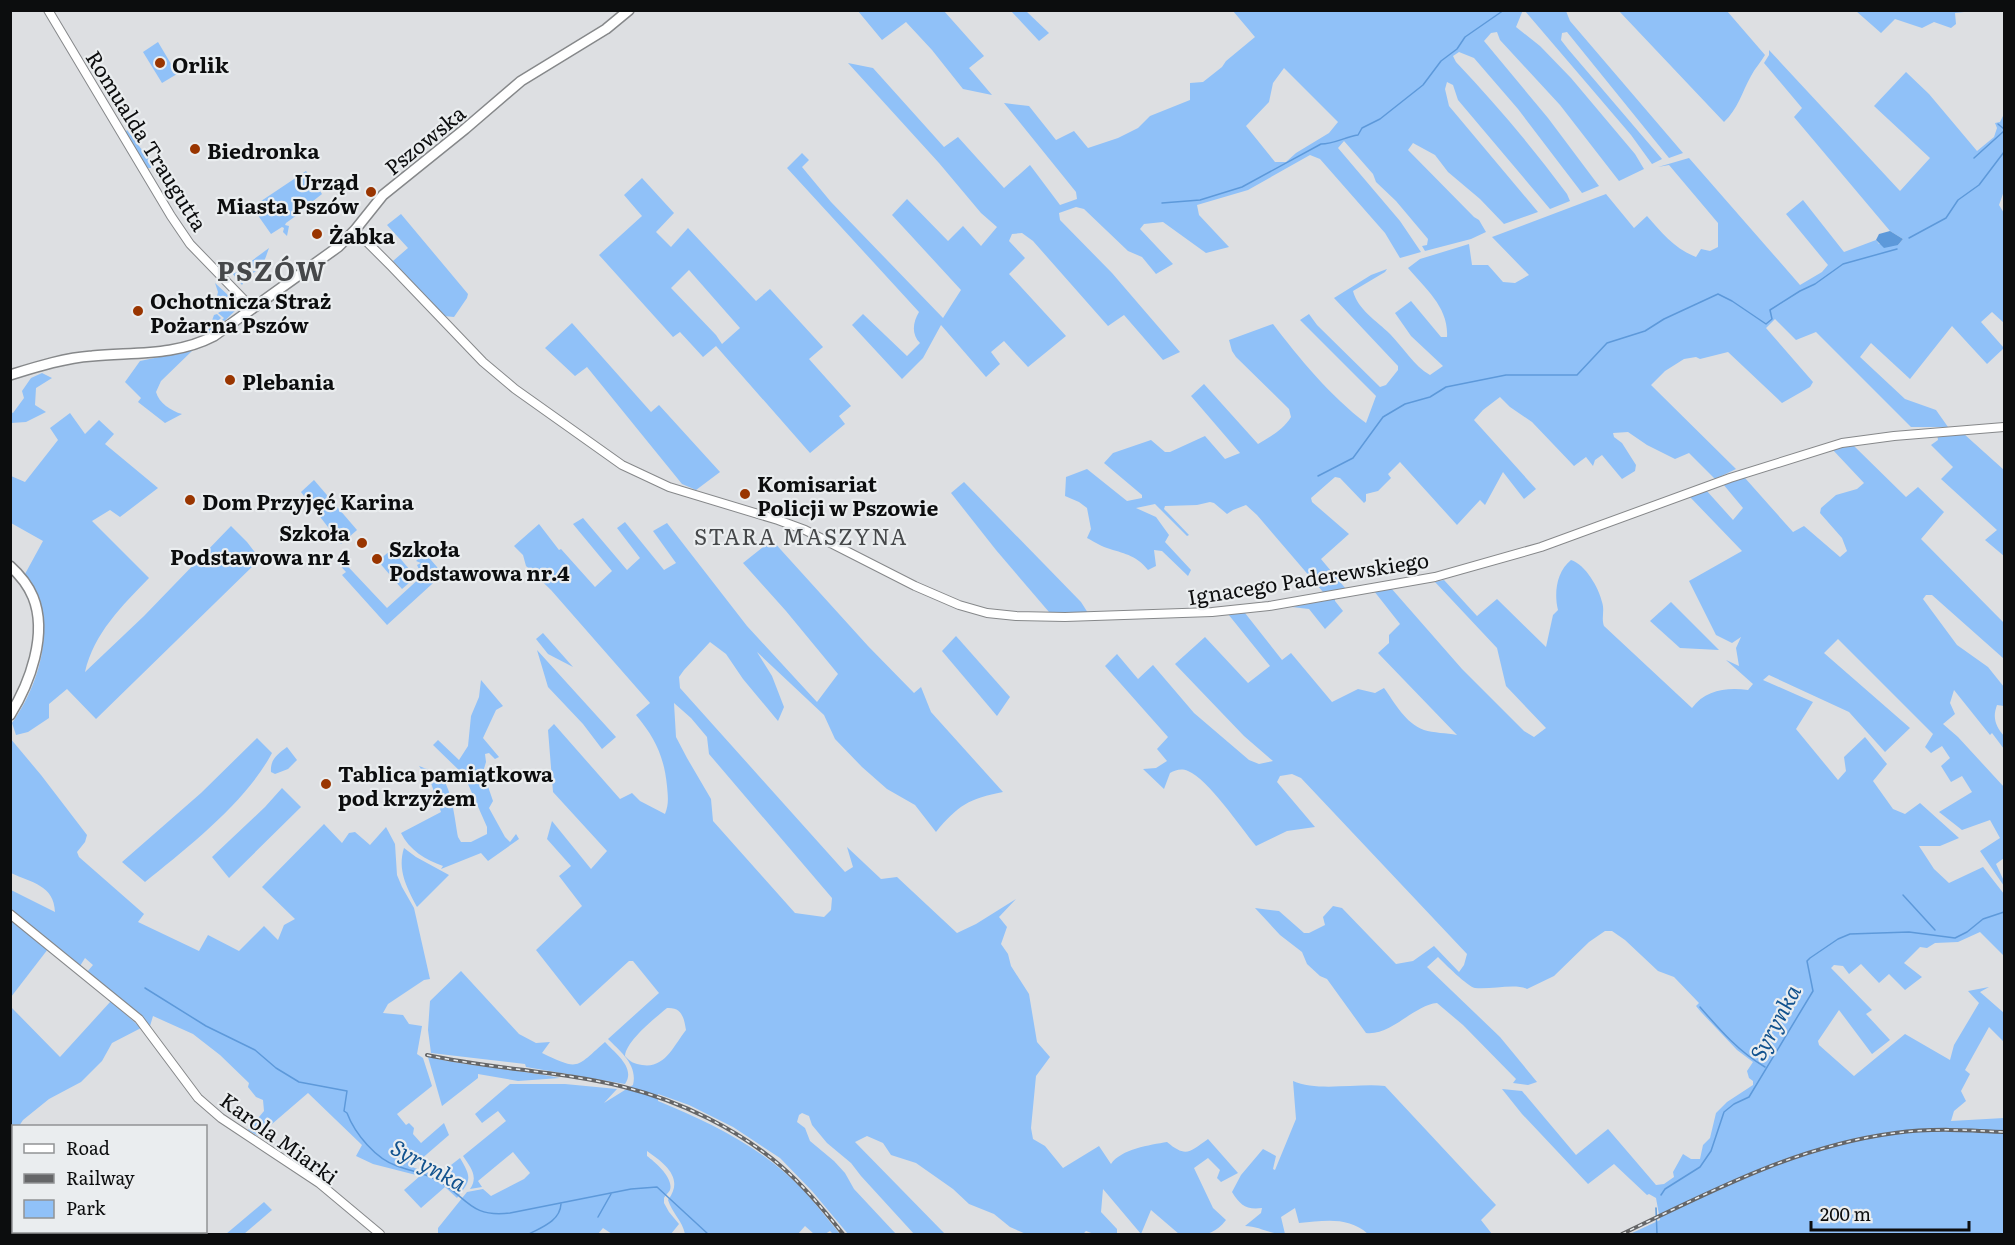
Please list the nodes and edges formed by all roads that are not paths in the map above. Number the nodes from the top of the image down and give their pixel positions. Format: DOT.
graph roads {
  1 [pos="48,10"];
  2 [pos="629,10"];
  3 [pos="355,230"];
  4 [pos="252,308"];
  5 [pos="10,375"];
  6 [pos="2004,427"];
  7 [pos="10,566"];
  8 [pos="10,715"];
  9 [pos="10,914"];
  10 [pos="380,1234"];
  1 -- 4 [label="street, Romualda Traugutta"];
  2 -- 3 [label="main road, Pszowska"];
  3 -- 4 [label="main road, Pszowska"];
  3 -- 6 [label="street, Ignacego Paderewskiego"];
  4 -- 5 [label="main road, Pszowska"];
  7 -- 8 [label="main road"];
  9 -- 10 [label="street, Karola Miarki"];
}
